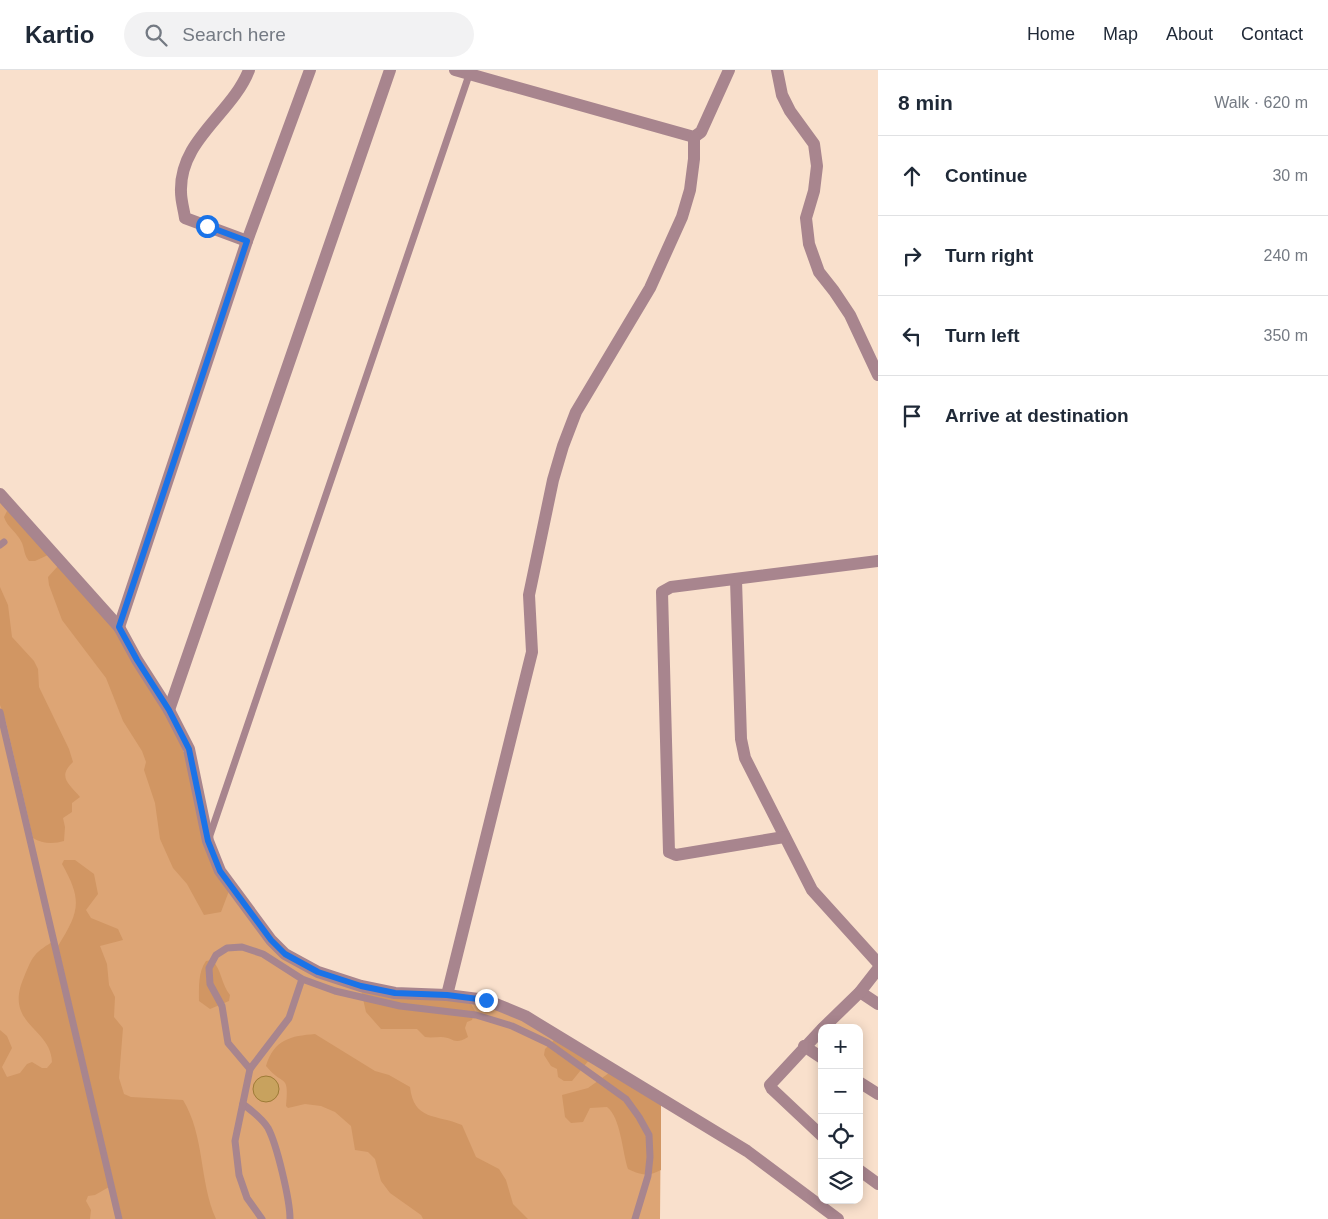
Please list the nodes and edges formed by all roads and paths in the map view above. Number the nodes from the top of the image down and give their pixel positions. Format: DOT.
graph roads {
  1 [pos="249,70"];
  2 [pos="310,70"];
  3 [pos="390,70"];
  4 [pos="455,70"];
  5 [pos="729,70"];
  6 [pos="777,70"];
  7 [pos="468,75"];
  8 [pos="694,137"];
  9 [pos="247,241"];
  10 [pos="878,374"];
  11 [pos="0,494"];
  12 [pos="878,561"];
  13 [pos="736,580"];
  14 [pos="119,627"];
  15 [pos="169,710"];
  16 [pos="0,712"];
  17 [pos="784,837"];
  18 [pos="208,841"];
  19 [pos="878,963"];
  20 [pos="878,969"];
  21 [pos="302,979"];
  22 [pos="860,992"];
  23 [pos="447,995"];
  24 [pos="878,1004"];
  25 [pos="826,1024"];
  26 [pos="818,1032"];
  27 [pos="804,1046"];
  28 [pos="818,1055"];
  29 [pos="250,1069"];
  30 [pos="863,1085"];
  31 [pos="878,1094"];
  32 [pos="243,1104"];
  33 [pos="818,1132"];
  34 [pos="863,1173"];
  35 [pos="878,1184"];
  36 [pos="119,1219"];
  37 [pos="262,1219"];
  38 [pos="290,1219"];
  39 [pos="635,1219"];
  40 [pos="838,1219"];
  1 -- 9 [label="street"];
  2 -- 9 [label="street"];
  3 -- 15 [label="street"];
  4 -- 7 [label="street"];
  5 -- 8 [label="street"];
  6 -- 10 [label="street"];
  7 -- 8 [label="street"];
  7 -- 18 [label="lane"];
  8 -- 23 [label="street"];
  9 -- 14 [label="street"];
  11 -- 14 [label="street"];
  12 -- 13 [label="street"];
  13 -- 17 [label="street"];
  13 -- 17 [label="street"];
  14 -- 15 [label="street"];
  15 -- 18 [label="street"];
  16 -- 36 [label="lane"];
  17 -- 19 [label="street"];
  18 -- 23 [label="street"];
  20 -- 22 [label="street"];
  21 -- 29 [label="lane"];
  21 -- 29 [label="lane"];
  21 -- 39 [label="lane"];
  22 -- 24 [label="street"];
  22 -- 25 [label="street"];
  23 -- 40 [label="street"];
  26 -- 27 [label="street"];
  27 -- 28 [label="street"];
  27 -- 33 [label="street"];
  29 -- 32 [label="lane"];
  30 -- 31 [label="street"];
  32 -- 37 [label="lane"];
  32 -- 38 [label="lane"];
  34 -- 35 [label="street"];
}
